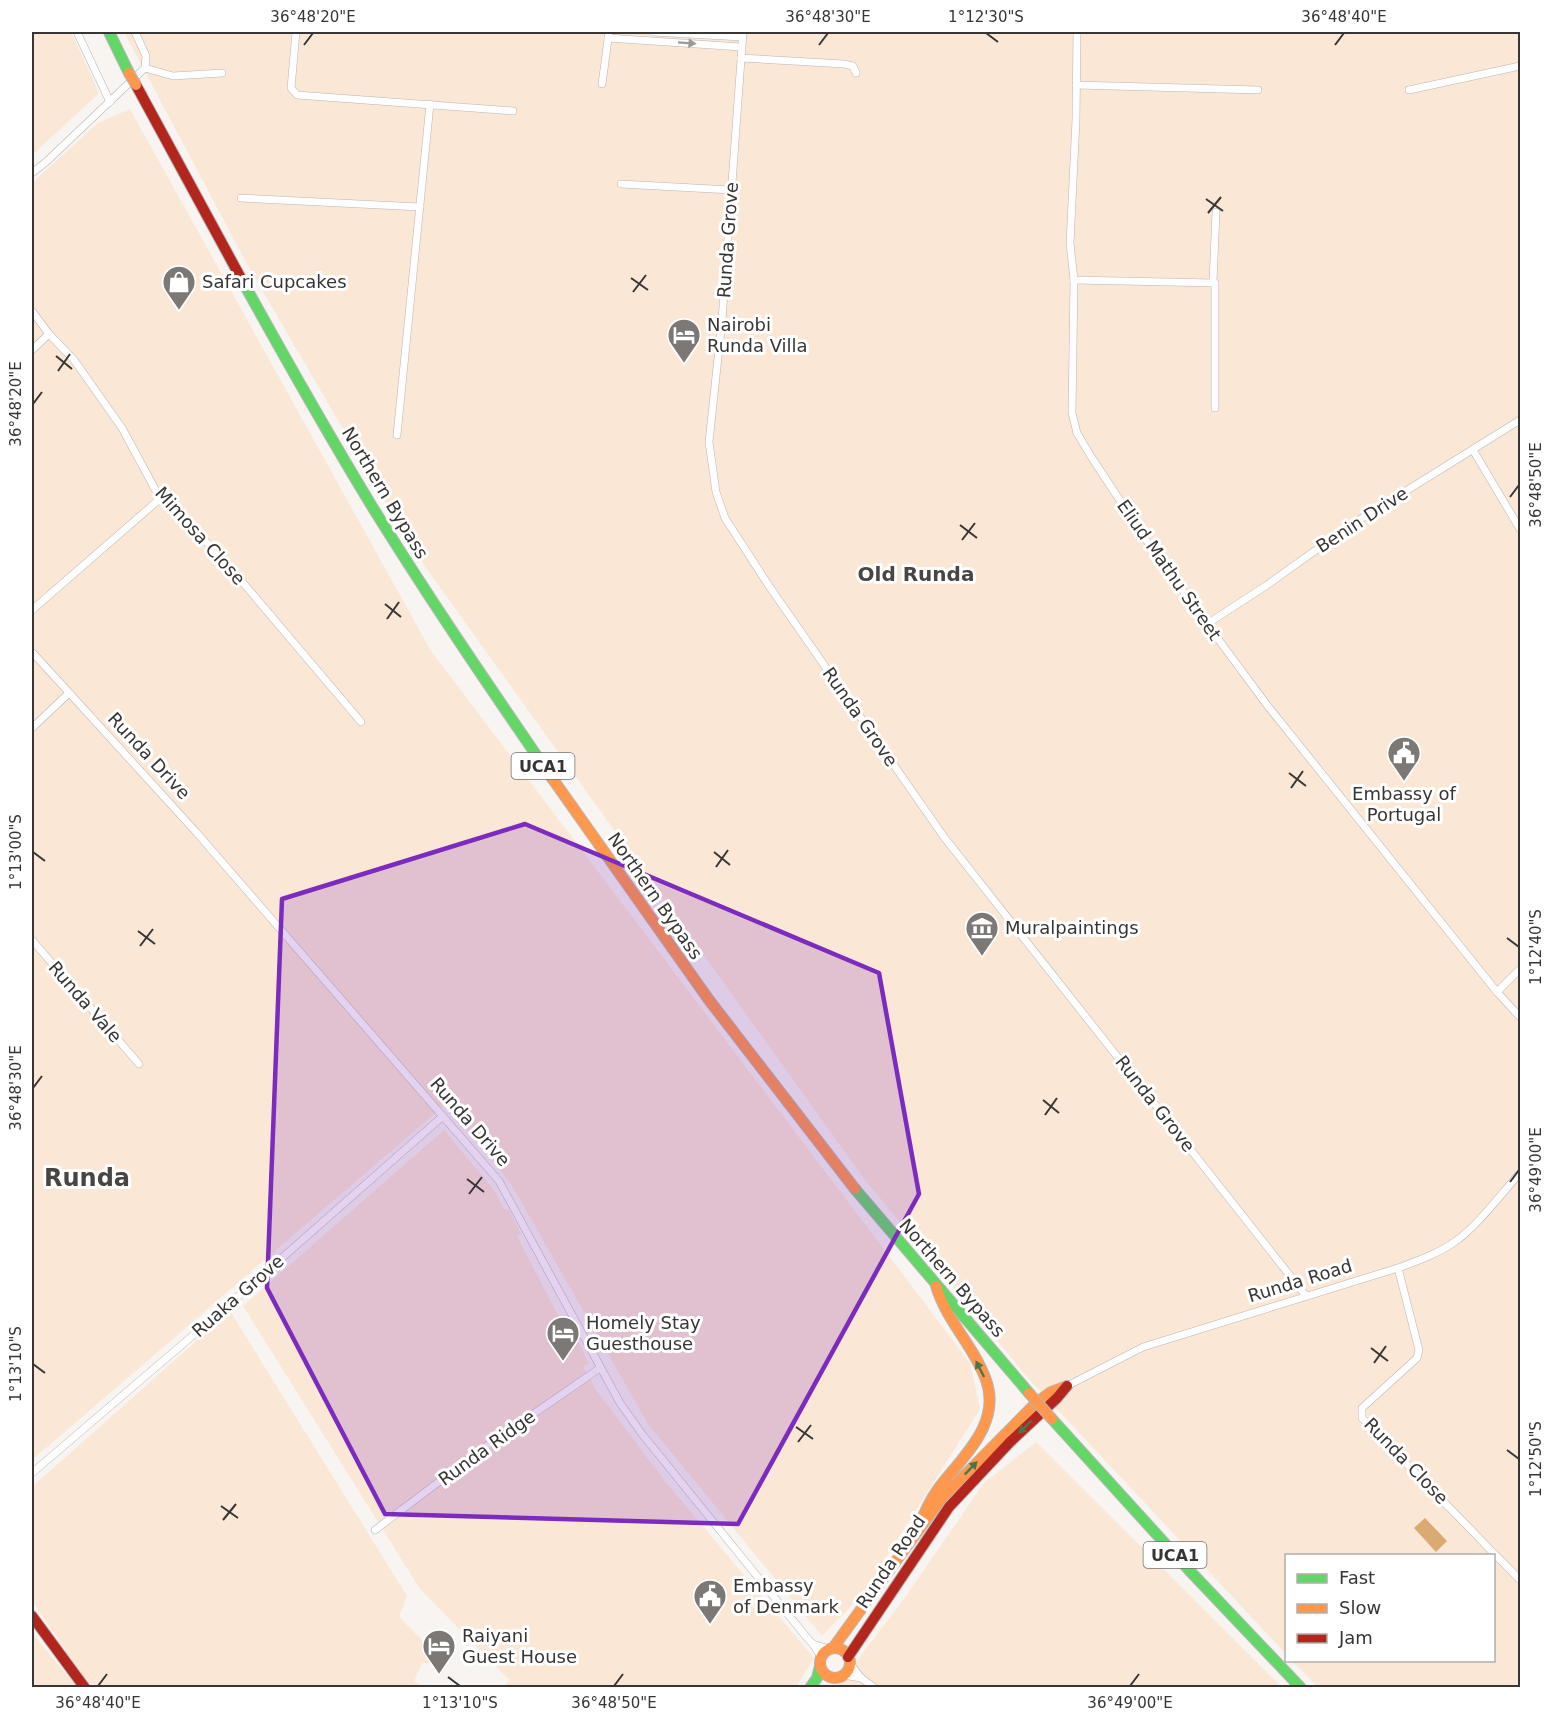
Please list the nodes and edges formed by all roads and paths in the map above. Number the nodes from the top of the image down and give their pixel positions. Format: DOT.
graph roads {
  1 [pos="77,32"];
  2 [pos="109,32"];
  3 [pos="135,32"];
  4 [pos="296,32"];
  5 [pos="653,32"];
  6 [pos="1077,32"];
  7 [pos="742,34"];
  8 [pos="608,35"];
  9 [pos="741,47"];
  10 [pos="741,58"];
  11 [pos="1521,66"];
  12 [pos="145,68"];
  13 [pos="856,73"];
  14 [pos="222,74"];
  15 [pos="602,84"];
  16 [pos="1076,85"];
  17 [pos="1258,90"];
  18 [pos="1409,90"];
  19 [pos="110,102"];
  20 [pos="430,104"];
  21 [pos="513,111"];
  22 [pos="32,173"];
  23 [pos="621,184"];
  24 [pos="731,190"];
  25 [pos="240,198"];
  26 [pos="420,207"];
  27 [pos="1216,212"];
  28 [pos="1074,280"];
  29 [pos="1213,282"];
  30 [pos="32,311"];
  31 [pos="49,334"];
  32 [pos="32,350"];
  33 [pos="1215,408"];
  34 [pos="1521,420"];
  35 [pos="397,435"];
  36 [pos="1473,450"];
  37 [pos="162,497"];
  38 [pos="1521,529"];
  39 [pos="32,610"];
  40 [pos="1207,624"];
  41 [pos="32,652"];
  42 [pos="68,694"];
  43 [pos="361,722"];
  44 [pos="32,728"];
  45 [pos="32,940"];
  46 [pos="1521,969"];
  47 [pos="1497,992"];
  48 [pos="1521,1017"];
  49 [pos="139,1064"];
  50 [pos="443,1116"];
  51 [pos="1521,1173"];
  52 [pos="1398,1268"];
  53 [pos="936,1284"];
  54 [pos="1306,1296"];
  55 [pos="600,1368"];
  56 [pos="1067,1386"];
  57 [pos="32,1473"];
  58 [pos="375,1530"];
  59 [pos="918,1530"];
  60 [pos="1521,1580"];
  61 [pos="32,1616"];
  62 [pos="826,1655"];
  63 [pos="849,1660"];
  64 [pos="840,1676"];
  65 [pos="861,1678"];
  66 [pos="85,1688"];
  67 [pos="810,1688"];
  68 [pos="826,1688"];
  69 [pos="875,1688"];
  70 [pos="1301,1688"];
  1 -- 19 [label="street"];
  2 -- 53 [label="main road, Northern Bypass / UCA1, bridge"];
  3 -- 12 [label="street"];
  4 -- 20 [label="street"];
  5 -- 7 [label="street"];
  6 -- 16 [label="street, Eliud Mathu Street"];
  7 -- 9 [label="street, Runda Grove"];
  8 -- 9 [label="street, one-way"];
  8 -- 15 [label="street"];
  9 -- 10 [label="street, Runda Grove"];
  10 -- 13 [label="street"];
  10 -- 24 [label="street, Runda Grove"];
  11 -- 18 [label="street"];
  12 -- 14 [label="street"];
  12 -- 19 [label="street"];
  16 -- 17 [label="street"];
  16 -- 28 [label="street, Eliud Mathu Street"];
  19 -- 22 [label="street"];
  20 -- 21 [label="street"];
  20 -- 26 [label="street"];
  23 -- 24 [label="street"];
  24 -- 54 [label="street, Runda Grove"];
  25 -- 26 [label="street"];
  26 -- 35 [label="street"];
  27 -- 29 [label="street"];
  28 -- 29 [label="street"];
  28 -- 40 [label="street, Eliud Mathu Street"];
  29 -- 33 [label="street"];
  30 -- 31 [label="street, Mimosa Close"];
  31 -- 32 [label="street"];
  31 -- 37 [label="street, Mimosa Close"];
  34 -- 36 [label="street, Benin Drive"];
  36 -- 38 [label="street"];
  36 -- 40 [label="street, Benin Drive"];
  37 -- 39 [label="street"];
  37 -- 43 [label="street, Mimosa Close"];
  40 -- 47 [label="street, Eliud Mathu Street"];
  41 -- 42 [label="street, Runda Drive"];
  42 -- 44 [label="street"];
  42 -- 50 [label="street, Runda Drive"];
  45 -- 49 [label="street, Runda Vale"];
  46 -- 47 [label="street"];
  47 -- 48 [label="street, Eliud Mathu Street"];
  50 -- 55 [label="street, Runda Drive"];
  50 -- 57 [label="street, Ruaka Grove"];
  51 -- 52 [label="street, Runda Road"];
  52 -- 54 [label="street, Runda Road"];
  52 -- 60 [label="street, Runda Close"];
  59 -- 53 [label="main road, one-way"];
  53 -- 70 [label="main road, Northern Bypass / UCA1, bridge"];
  54 -- 56 [label="street, Runda Road"];
  55 -- 58 [label="street, Runda Ridge"];
  55 -- 62 [label="street, Runda Drive"];
  59 -- 56 [label="main road, Runda Road, one-way"];
  56 -- 63 [label="main road, Runda Road, one-way"];
  59 -- 62 [label="main road, Runda Road"];
  61 -- 66 [label="main road"];
  62 -- 63 [label="main road, Runda Drive"];
  62 -- 64 [label="main road, Runda Drive"];
  62 -- 67 [label="main road, Runda Road"];
  63 -- 64 [label="main road"];
  63 -- 65 [label="street, Runda Drive"];
  64 -- 65 [label="street"];
  64 -- 68 [label="main road"];
  65 -- 69 [label="street, Runda Drive"];
}
